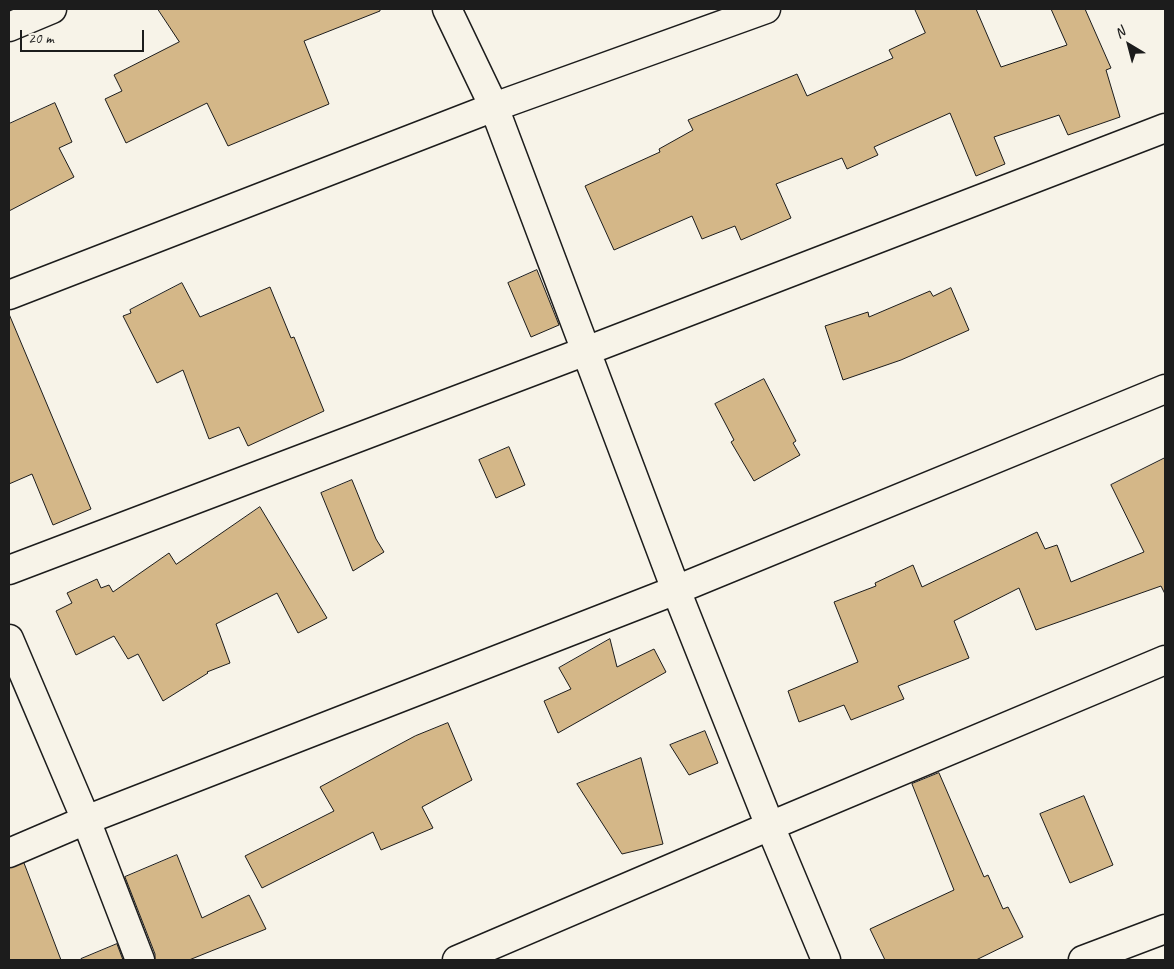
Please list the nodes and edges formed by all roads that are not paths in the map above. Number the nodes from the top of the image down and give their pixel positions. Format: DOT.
graph roads {
  1 [pos="52,9"];
  2 [pos="447,9"];
  3 [pos="766,9"];
  4 [pos="9,27"];
  5 [pos="494,107"];
  6 [pos="1165,128"];
  7 [pos="9,295"];
  8 [pos="586,351"];
  9 [pos="1165,389"];
  10 [pos="9,570"];
  11 [pos="676,590"];
  12 [pos="9,639"];
  13 [pos="1165,660"];
  14 [pos="86,820"];
  15 [pos="770,826"];
  16 [pos="9,853"];
  17 [pos="1165,929"];
  18 [pos="140,960"];
  19 [pos="457,960"];
  20 [pos="826,960"];
  21 [pos="1083,960"];
  1 -- 4 [label="street"];
  2 -- 5 [label="street"];
  3 -- 5 [label="street"];
  5 -- 7 [label="street"];
  5 -- 8 [label="street"];
  6 -- 8 [label="street"];
  8 -- 10 [label="street"];
  8 -- 11 [label="street"];
  9 -- 11 [label="street"];
  11 -- 14 [label="street"];
  11 -- 15 [label="street"];
  12 -- 14 [label="street"];
  13 -- 15 [label="street"];
  14 -- 16 [label="street"];
  14 -- 18 [label="street"];
  15 -- 19 [label="street"];
  15 -- 20 [label="street"];
  17 -- 21 [label="street"];
}
